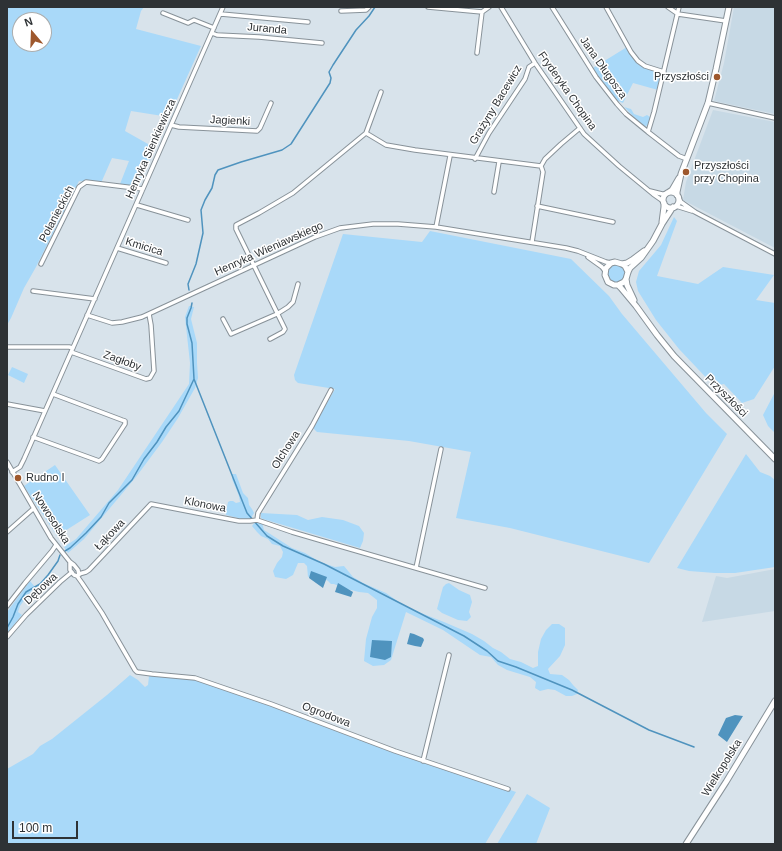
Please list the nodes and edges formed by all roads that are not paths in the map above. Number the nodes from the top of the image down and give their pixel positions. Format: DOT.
graph roads {
  1 [pos="223,7"];
  2 [pos="369,7"];
  3 [pos="428,7"];
  4 [pos="489,7"];
  5 [pos="501,7"];
  6 [pos="552,7"];
  7 [pos="606,7"];
  8 [pos="668,7"];
  9 [pos="679,7"];
  10 [pos="728,7"];
  11 [pos="341,11"];
  12 [pos="482,12"];
  13 [pos="163,13"];
  14 [pos="221,14"];
  15 [pos="678,14"];
  16 [pos="726,21"];
  17 [pos="308,22"];
  18 [pos="214,28"];
  19 [pos="212,33"];
  20 [pos="322,43"];
  21 [pos="477,53"];
  22 [pos="535,63"];
  23 [pos="664,72"];
  24 [pos="381,92"];
  25 [pos="271,103"];
  26 [pos="708,103"];
  27 [pos="775,118"];
  28 [pos="171,125"];
  29 [pos="580,128"];
  30 [pos="648,132"];
  31 [pos="366,133"];
  32 [pos="450,156"];
  33 [pos="475,159"];
  34 [pos="687,159"];
  35 [pos="499,162"];
  36 [pos="541,166"];
  37 [pos="681,174"];
  38 [pos="143,189"];
  39 [pos="649,191"];
  40 [pos="494,192"];
  41 [pos="667,193"];
  42 [pos="678,197"];
  43 [pos="664,202"];
  44 [pos="137,205"];
  45 [pos="537,206"];
  46 [pos="674,207"];
  47 [pos="695,212"];
  48 [pos="188,220"];
  49 [pos="613,222"];
  50 [pos="662,224"];
  51 [pos="436,227"];
  52 [pos="532,242"];
  53 [pos="117,248"];
  54 [pos="646,250"];
  55 [pos="584,254"];
  56 [pos="775,254"];
  57 [pos="166,263"];
  58 [pos="611,263"];
  59 [pos="41,264"];
  60 [pos="622,264"];
  61 [pos="253,266"];
  62 [pos="605,271"];
  63 [pos="628,272"];
  64 [pos="626,280"];
  65 [pos="298,284"];
  66 [pos="618,285"];
  67 [pos="33,291"];
  68 [pos="95,299"];
  69 [pos="636,306"];
  70 [pos="149,314"];
  71 [pos="277,314"];
  72 [pos="87,315"];
  73 [pos="223,319"];
  74 [pos="270,339"];
  75 [pos="7,347"];
  76 [pos="72,350"];
  77 [pos="331,390"];
  78 [pos="53,394"];
  79 [pos="7,404"];
  80 [pos="45,412"];
  81 [pos="34,438"];
  82 [pos="441,449"];
  83 [pos="775,459"];
  84 [pos="7,462"];
  85 [pos="12,472"];
  86 [pos="151,504"];
  87 [pos="33,509"];
  88 [pos="257,520"];
  89 [pos="7,532"];
  90 [pos="56,545"];
  91 [pos="70,562"];
  92 [pos="416,568"];
  93 [pos="72,572"];
  94 [pos="78,575"];
  95 [pos="485,588"];
  96 [pos="7,606"];
  97 [pos="7,637"];
  98 [pos="449,654"];
  99 [pos="134,670"];
  100 [pos="775,701"];
  101 [pos="423,761"];
  102 [pos="508,789"];
  103 [pos="686,844"];
  1 -- 14 [label="street, Henryka Sienkiewicza"];
  2 -- 11 [label="street"];
  3 -- 12 [label="street"];
  4 -- 12 [label="street"];
  5 -- 22 [label="street, Fryderyka Chopina"];
  6 -- 30 [label="street, Jana Długosza"];
  7 -- 23 [label="street"];
  8 -- 15 [label="street"];
  9 -- 15 [label="street"];
  10 -- 16 [label="street"];
  12 -- 21 [label="street"];
  13 -- 18 [label="street"];
  14 -- 17 [label="street"];
  14 -- 18 [label="street, Henryka Sienkiewicza"];
  15 -- 16 [label="street"];
  15 -- 23 [label="street"];
  16 -- 26 [label="street"];
  18 -- 19 [label="street, Henryka Sienkiewicza"];
  19 -- 20 [label="street, Juranda"];
  19 -- 28 [label="street, Henryka Sienkiewicza"];
  22 -- 29 [label="street, Fryderyka Chopina"];
  22 -- 33 [label="street, Grażyny Bacewicz"];
  23 -- 30 [label="street"];
  24 -- 31 [label="street"];
  25 -- 28 [label="street, Jagienki"];
  26 -- 27 [label="street"];
  26 -- 34 [label="street"];
  28 -- 38 [label="street, Henryka Sienkiewicza"];
  29 -- 36 [label="street"];
  29 -- 39 [label="street, Fryderyka Chopina"];
  30 -- 34 [label="street, Jana Długosza"];
  31 -- 32 [label="street"];
  31 -- 61 [label="street"];
  32 -- 33 [label="street"];
  32 -- 51 [label="street"];
  33 -- 35 [label="street"];
  34 -- 37 [label="street"];
  35 -- 36 [label="street"];
  35 -- 40 [label="street"];
  36 -- 45 [label="street"];
  37 -- 41 [label="street"];
  37 -- 42 [label="street"];
  38 -- 44 [label="street, Henryka Sienkiewicza"];
  38 -- 59 [label="street, Połanieckich"];
  39 -- 41 [label="street, Fryderyka Chopina"];
  39 -- 43 [label="street, Fryderyka Chopina"];
  41 -- 42 [label="street"];
  41 -- 43 [label="street"];
  42 -- 46 [label="street"];
  42 -- 47 [label="street"];
  43 -- 46 [label="street"];
  43 -- 50 [label="street"];
  44 -- 48 [label="street"];
  44 -- 53 [label="street, Henryka Sienkiewicza"];
  45 -- 49 [label="street"];
  45 -- 52 [label="street"];
  46 -- 47 [label="street"];
  46 -- 50 [label="street"];
  47 -- 56 [label="street"];
  50 -- 54 [label="street"];
  51 -- 52 [label="street, Henryka Wieniawskiego"];
  51 -- 61 [label="street, Henryka Wieniawskiego"];
  52 -- 55 [label="street, Henryka Wieniawskiego"];
  53 -- 57 [label="street, Kmicica"];
  53 -- 68 [label="street, Henryka Sienkiewicza"];
  54 -- 60 [label="street"];
  54 -- 63 [label="street"];
  55 -- 58 [label="street, Henryka Wieniawskiego"];
  55 -- 62 [label="street, Henryka Wieniawskiego"];
  58 -- 60 [label="street"];
  58 -- 62 [label="street"];
  60 -- 63 [label="street"];
  61 -- 70 [label="street, Henryka Wieniawskiego"];
  61 -- 71 [label="street"];
  62 -- 66 [label="street"];
  63 -- 64 [label="street"];
  64 -- 66 [label="street"];
  64 -- 69 [label="street, Przyszłości"];
  65 -- 71 [label="street"];
  66 -- 69 [label="street, Przyszłości"];
  67 -- 68 [label="street"];
  68 -- 72 [label="street, Henryka Sienkiewicza"];
  69 -- 83 [label="street, Przyszłości"];
  70 -- 72 [label="street, Henryka Wieniawskiego"];
  70 -- 76 [label="street, Zagłoby"];
  71 -- 73 [label="street"];
  71 -- 74 [label="street"];
  72 -- 76 [label="street, Henryka Sienkiewicza"];
  75 -- 76 [label="street"];
  76 -- 78 [label="street, Henryka Sienkiewicza"];
  77 -- 88 [label="street, Olchowa"];
  78 -- 80 [label="street, Henryka Sienkiewicza"];
  78 -- 81 [label="street"];
  79 -- 80 [label="street"];
  80 -- 81 [label="street, Henryka Sienkiewicza"];
  81 -- 85 [label="street, Henryka Sienkiewicza"];
  82 -- 92 [label="street"];
  84 -- 85 [label="street, Nowosolska"];
  85 -- 87 [label="street, Nowosolska"];
  86 -- 88 [label="street, Klonowa"];
  86 -- 94 [label="street, Łąkowa"];
  87 -- 89 [label="street"];
  87 -- 90 [label="street, Nowosolska"];
  88 -- 92 [label="street"];
  90 -- 91 [label="street, Nowosolska"];
  90 -- 96 [label="street"];
  91 -- 93 [label="street, Nowosolska"];
  91 -- 94 [label="street, Nowosolska"];
  92 -- 95 [label="street"];
  93 -- 94 [label="street, Nowosolska"];
  93 -- 97 [label="street, Dębowa"];
  94 -- 99 [label="street, Nowosolska"];
  98 -- 101 [label="street"];
  99 -- 101 [label="street, Ogrodowa"];
  100 -- 103 [label="street, Wielkopolska"];
  101 -- 102 [label="street, Ogrodowa"];
}
